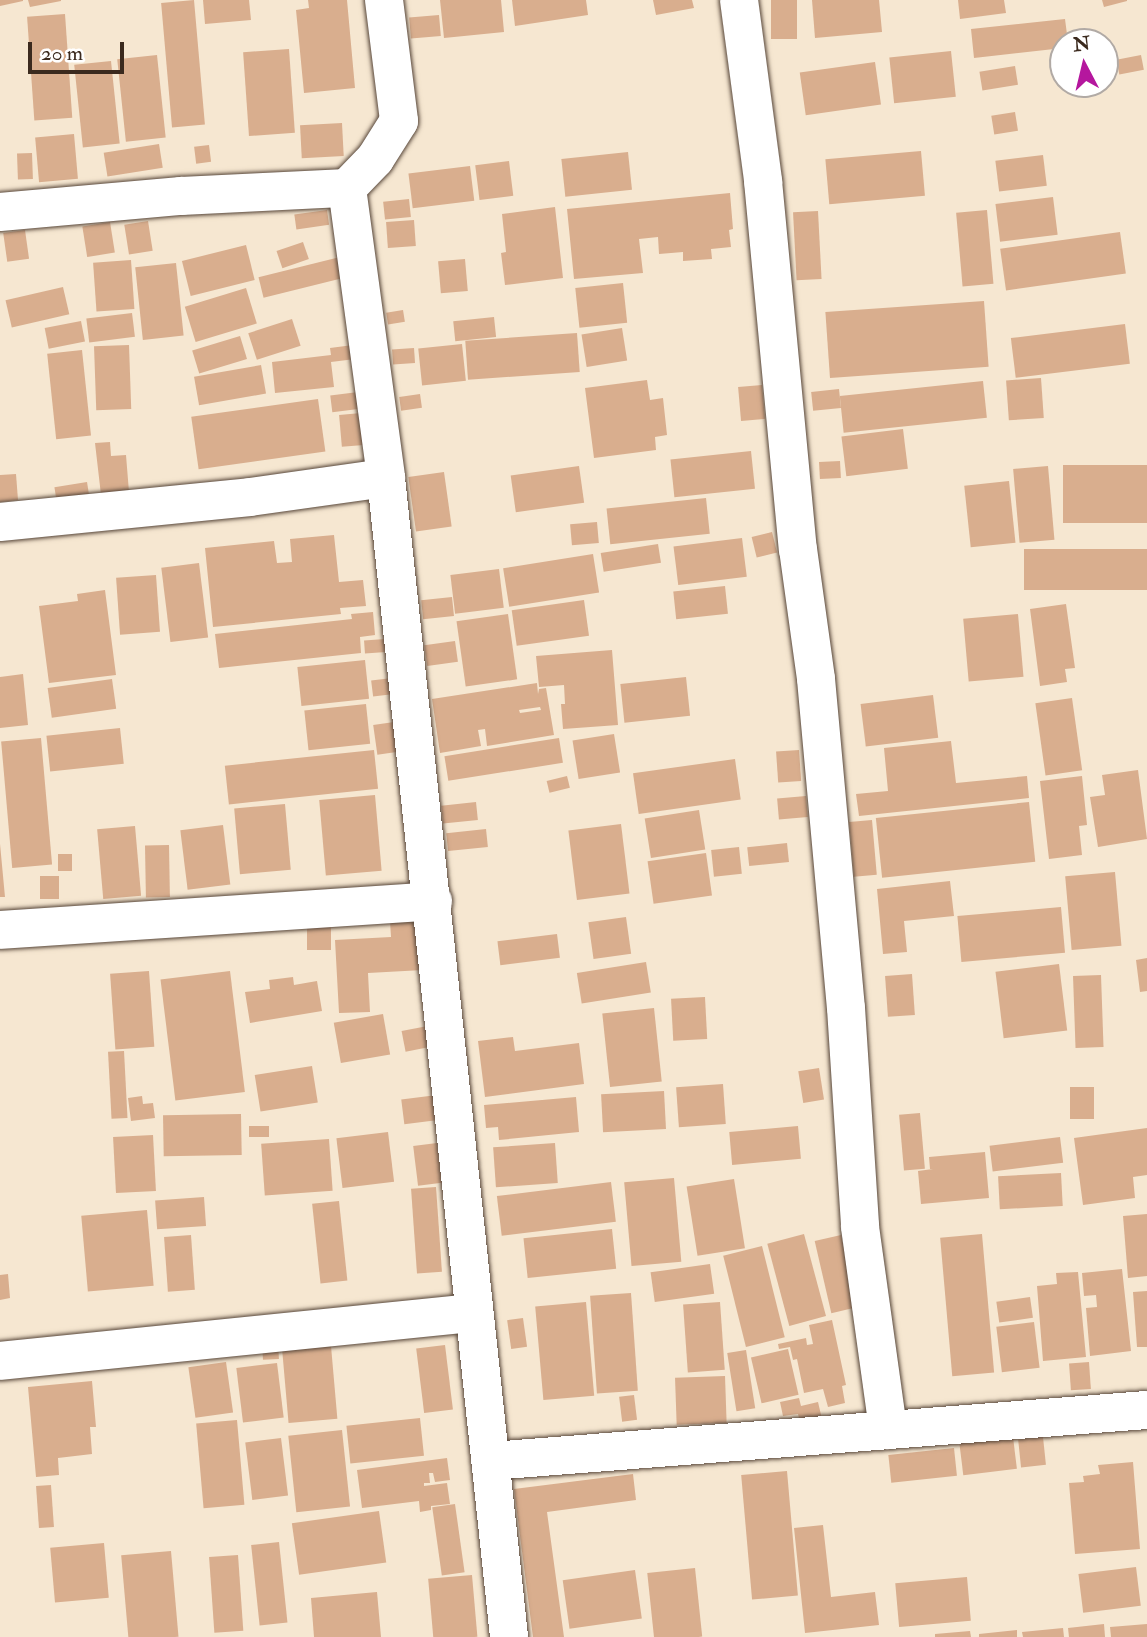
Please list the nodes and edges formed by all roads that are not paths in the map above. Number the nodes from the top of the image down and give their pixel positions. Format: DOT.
graph roads {
  1 [pos="384,0"];
  2 [pos="739,0"];
  3 [pos="347,188"];
  4 [pos="0,212"];
  5 [pos="386,478"];
  6 [pos="0,522"];
  7 [pos="433,901"];
  8 [pos="0,930"];
  9 [pos="472,1313"];
  10 [pos="0,1362"];
  11 [pos="1147,1409"];
  12 [pos="888,1430"];
  13 [pos="491,1461"];
  14 [pos="509,1637"];
  1 -- 3 [label="street"];
  2 -- 12 [label="street"];
  3 -- 4 [label="street"];
  3 -- 5 [label="street"];
  5 -- 6 [label="street"];
  5 -- 7 [label="street"];
  7 -- 8 [label="street"];
  7 -- 9 [label="street"];
  9 -- 10 [label="street"];
  9 -- 13 [label="street"];
  11 -- 12 [label="street"];
  12 -- 13 [label="street"];
  13 -- 14 [label="street"];
}
